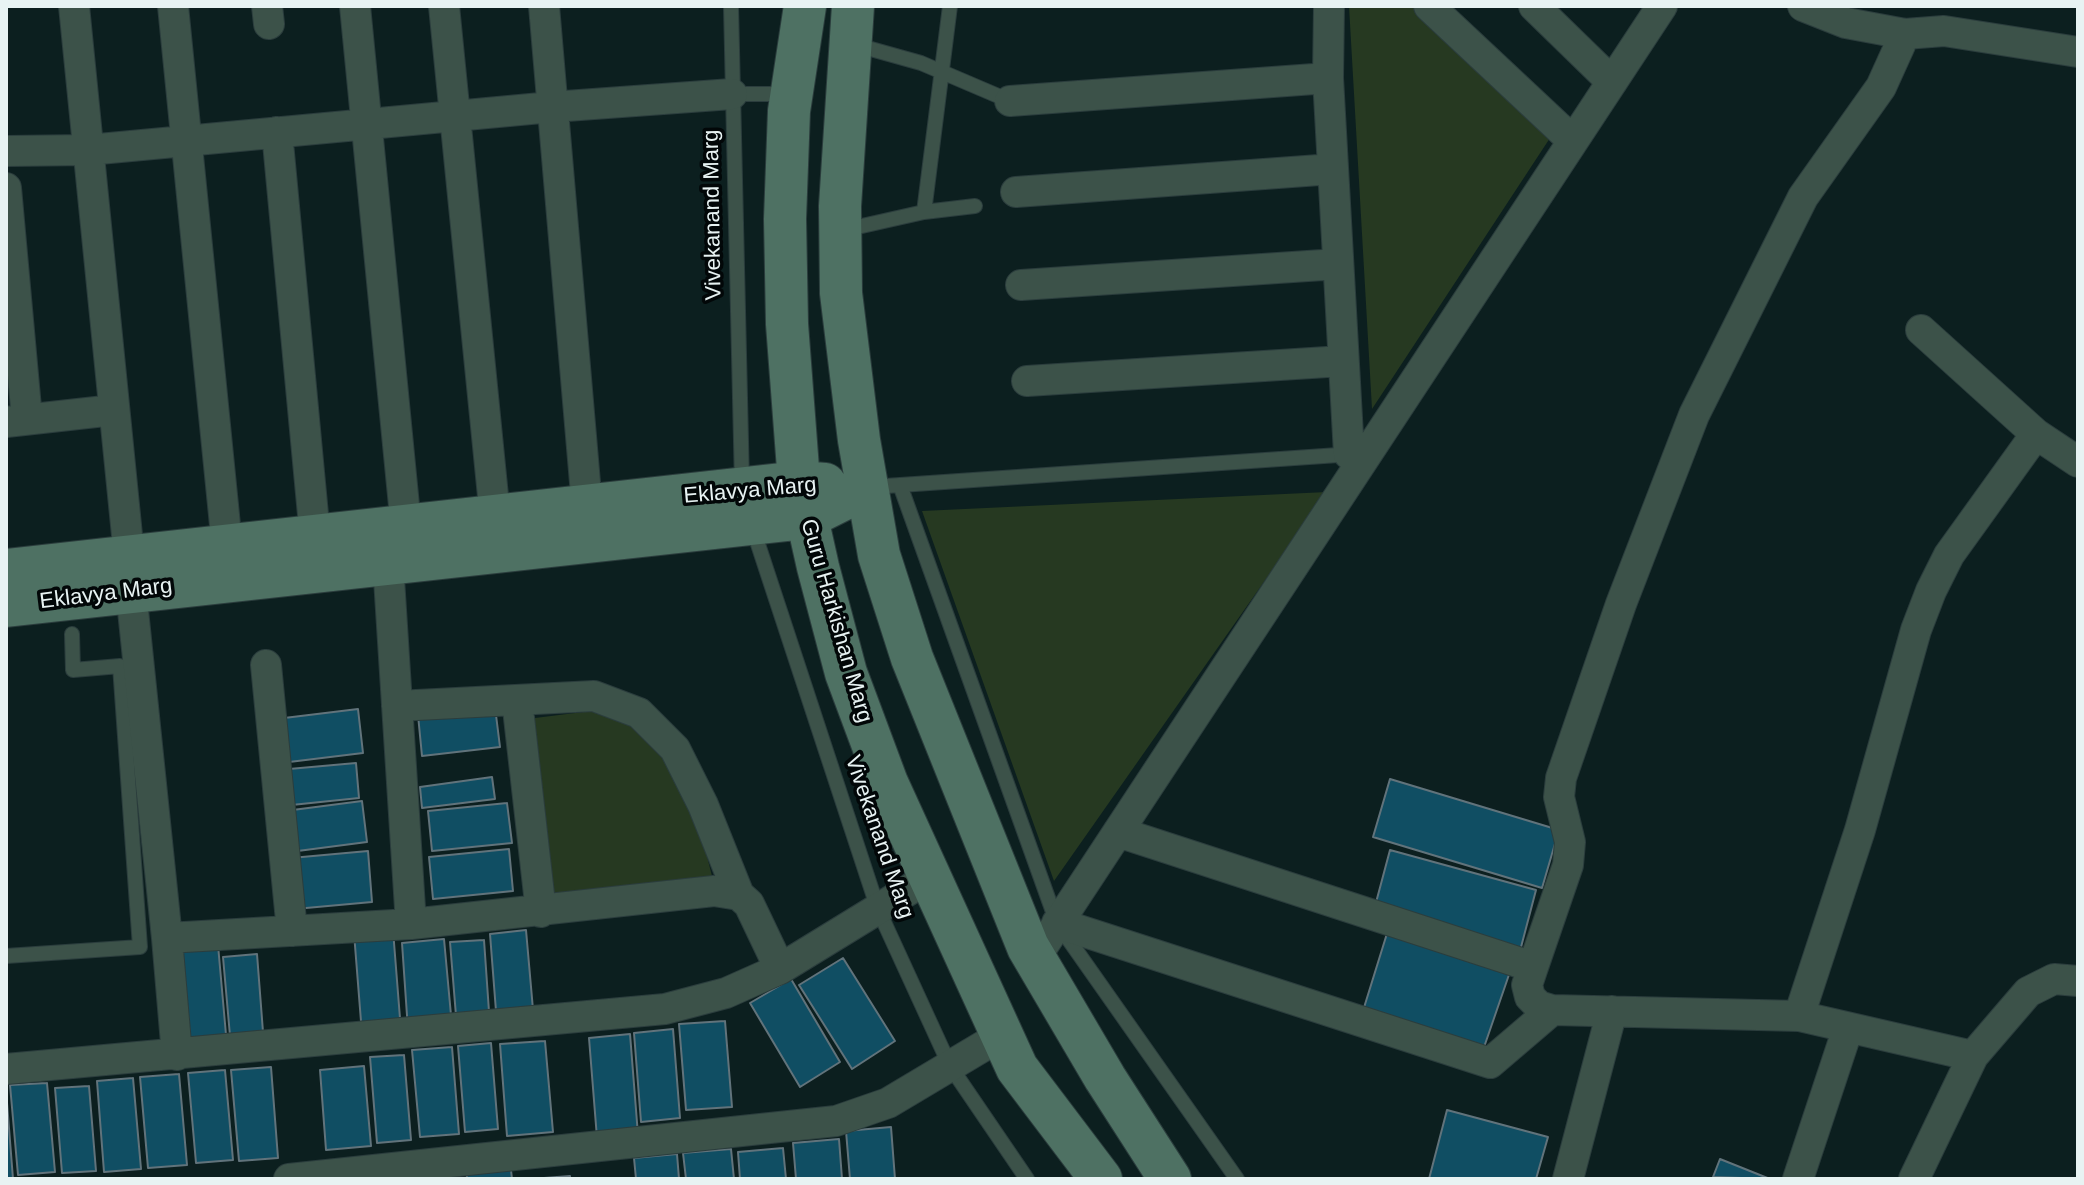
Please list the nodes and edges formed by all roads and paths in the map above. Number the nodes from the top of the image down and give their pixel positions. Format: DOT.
graph roads {
  1 [pos="74,6"];
  2 [pos="173,6"];
  3 [pos="355,6"];
  4 [pos="444,6"];
  5 [pos="544,6"];
  6 [pos="731,6"];
  7 [pos="805,6"];
  8 [pos="950,6"];
  9 [pos="1329,6"];
  10 [pos="1429,6"];
  11 [pos="1534,6"];
  12 [pos="1662,6"];
  13 [pos="1803,6"];
  14 [pos="852,25"];
  15 [pos="1905,34"];
  16 [pos="2078,52"];
  17 [pos="940,71"];
  18 [pos="1328,78"];
  19 [pos="1612,82"];
  20 [pos="732,94"];
  21 [pos="792,94"];
  22 [pos="1010,101"];
  23 [pos="552,107"];
  24 [pos="454,116"];
  25 [pos="366,124"];
  26 [pos="277,132"];
  27 [pos="186,141"];
  28 [pos="1573,141"];
  29 [pos="88,150"];
  30 [pos="6,151"];
  31 [pos="1333,169"];
  32 [pos="6,188"];
  33 [pos="1016,192"];
  34 [pos="975,206"];
  35 [pos="924,212"];
  36 [pos="840,231"];
  37 [pos="1338,264"];
  38 [pos="1021,285"];
  39 [pos="1921,330"];
  40 [pos="1343,361"];
  41 [pos="1027,381"];
  42 [pos="114,410"];
  43 [pos="17,420"];
  44 [pos="2036,434"];
  45 [pos="1358,454"];
  46 [pos="2078,462"];
  47 [pos="883,486"];
  48 [pos="802,500"];
  49 [pos="587,506"];
  50 [pos="747,507"];
  51 [pos="495,516"];
  52 [pos="406,526"];
  53 [pos="315,536"];
  54 [pos="227,545"];
  55 [pos="388,563"];
  56 [pos="6,570"];
  57 [pos="130,573"];
  58 [pos="6,606"];
  59 [pos="72,634"];
  60 [pos="266,665"];
  61 [pos="517,700"];
  62 [pos="397,706"];
  63 [pos="1118,832"];
  64 [pos="930,877"];
  65 [pos="739,895"];
  66 [pos="878,909"];
  67 [pos="541,912"];
  68 [pos="1057,923"];
  69 [pos="411,924"];
  70 [pos="292,931"];
  71 [pos="167,938"];
  72 [pos="6,956"];
  73 [pos="1035,958"];
  74 [pos="1533,967"];
  75 [pos="780,969"];
  76 [pos="2078,981"];
  77 [pos="1552,1010"];
  78 [pos="1612,1011"];
  79 [pos="1799,1016"];
  80 [pos="1848,1028"];
  81 [pos="1002,1035"];
  82 [pos="177,1055"];
  83 [pos="1973,1056"];
  84 [pos="950,1066"];
  85 [pos="6,1069"];
  86 [pos="289,1179"];
  87 [pos="1027,1179"];
  88 [pos="1101,1179"];
  89 [pos="1170,1179"];
  90 [pos="1237,1179"];
  91 [pos="1568,1179"];
  92 [pos="1798,1179"];
  93 [pos="1914,1179"];
  1 -- 29 [label="street"];
  2 -- 27 [label="street"];
  3 -- 25 [label="street"];
  4 -- 24 [label="street"];
  5 -- 23 [label="street"];
  6 -- 20 [label="lane, Vivekanand Marg"];
  7 -- 21 [label="main road, Guru Harkishan Marg"];
  8 -- 17 [label="lane"];
  9 -- 18 [label="street"];
  10 -- 28 [label="street"];
  11 -- 19 [label="street"];
  12 -- 19 [label="street"];
  13 -- 15 [label="street"];
  14 -- 17 [label="lane"];
  14 -- 36 [label="main road"];
  15 -- 16 [label="street"];
  15 -- 74 [label="street"];
  17 -- 22 [label="lane"];
  17 -- 35 [label="lane"];
  18 -- 22 [label="street"];
  18 -- 31 [label="street"];
  19 -- 28 [label="street"];
  20 -- 21 [label="lane"];
  20 -- 23 [label="street"];
  20 -- 50 [label="lane, Vivekanand Marg"];
  21 -- 48 [label="main road, Guru Harkishan Marg"];
  23 -- 24 [label="street"];
  23 -- 49 [label="street"];
  24 -- 25 [label="street"];
  24 -- 51 [label="street"];
  25 -- 26 [label="street"];
  25 -- 52 [label="street"];
  26 -- 27 [label="street"];
  26 -- 53 [label="street"];
  27 -- 29 [label="street"];
  27 -- 54 [label="street"];
  28 -- 45 [label="street"];
  29 -- 30 [label="street"];
  29 -- 42 [label="street"];
  31 -- 33 [label="street"];
  31 -- 37 [label="street"];
  32 -- 43 [label="street"];
  34 -- 35 [label="lane"];
  35 -- 36 [label="lane"];
  36 -- 47 [label="main road"];
  37 -- 38 [label="street"];
  37 -- 40 [label="street"];
  39 -- 44 [label="street"];
  40 -- 41 [label="street"];
  40 -- 45 [label="street"];
  42 -- 43 [label="street"];
  42 -- 57 [label="street"];
  44 -- 46 [label="street"];
  44 -- 79 [label="street"];
  45 -- 47 [label="lane"];
  45 -- 63 [label="street"];
  47 -- 48 [label="main road, Eklavya Marg"];
  47 -- 68 [label="lane"];
  47 -- 73 [label="main road"];
  48 -- 50 [label="main road, Eklavya Marg"];
  48 -- 64 [label="main road, Guru Harkishan Marg"];
  49 -- 50 [label="main road, Eklavya Marg"];
  49 -- 51 [label="main road, Eklavya Marg"];
  50 -- 55 [label="main road, Eklavya Marg"];
  50 -- 66 [label="lane, Vivekanand Marg"];
  51 -- 52 [label="main road, Eklavya Marg"];
  52 -- 53 [label="main road, Eklavya Marg"];
  53 -- 54 [label="main road, Eklavya Marg"];
  54 -- 57 [label="main road, Eklavya Marg"];
  55 -- 57 [label="main road, Eklavya Marg"];
  55 -- 62 [label="street"];
  56 -- 57 [label="main road, Eklavya Marg"];
  57 -- 58 [label="main road, Eklavya Marg"];
  57 -- 71 [label="street"];
  59 -- 72 [label="lane"];
  60 -- 70 [label="street"];
  61 -- 62 [label="street"];
  61 -- 65 [label="street"];
  61 -- 67 [label="street"];
  62 -- 69 [label="street"];
  63 -- 68 [label="street"];
  63 -- 74 [label="street"];
  64 -- 66 [label="street"];
  64 -- 81 [label="main road, Guru Harkishan Marg"];
  65 -- 67 [label="street"];
  65 -- 75 [label="street"];
  66 -- 75 [label="street"];
  66 -- 84 [label="lane, Vivekanand Marg"];
  67 -- 69 [label="street"];
  68 -- 73 [label="street"];
  68 -- 77 [label="street"];
  68 -- 90 [label="lane"];
  69 -- 70 [label="street"];
  70 -- 71 [label="street"];
  71 -- 82 [label="street"];
  73 -- 89 [label="main road"];
  74 -- 77 [label="street"];
  75 -- 82 [label="street"];
  76 -- 83 [label="street"];
  77 -- 78 [label="street"];
  78 -- 79 [label="street"];
  78 -- 91 [label="street"];
  79 -- 80 [label="street"];
  80 -- 83 [label="street"];
  80 -- 92 [label="street"];
  81 -- 84 [label="street"];
  81 -- 88 [label="main road, Guru Harkishan Marg"];
  82 -- 85 [label="street"];
  83 -- 93 [label="street"];
  84 -- 86 [label="street"];
  84 -- 87 [label="lane, Vivekanand Marg"];
}
